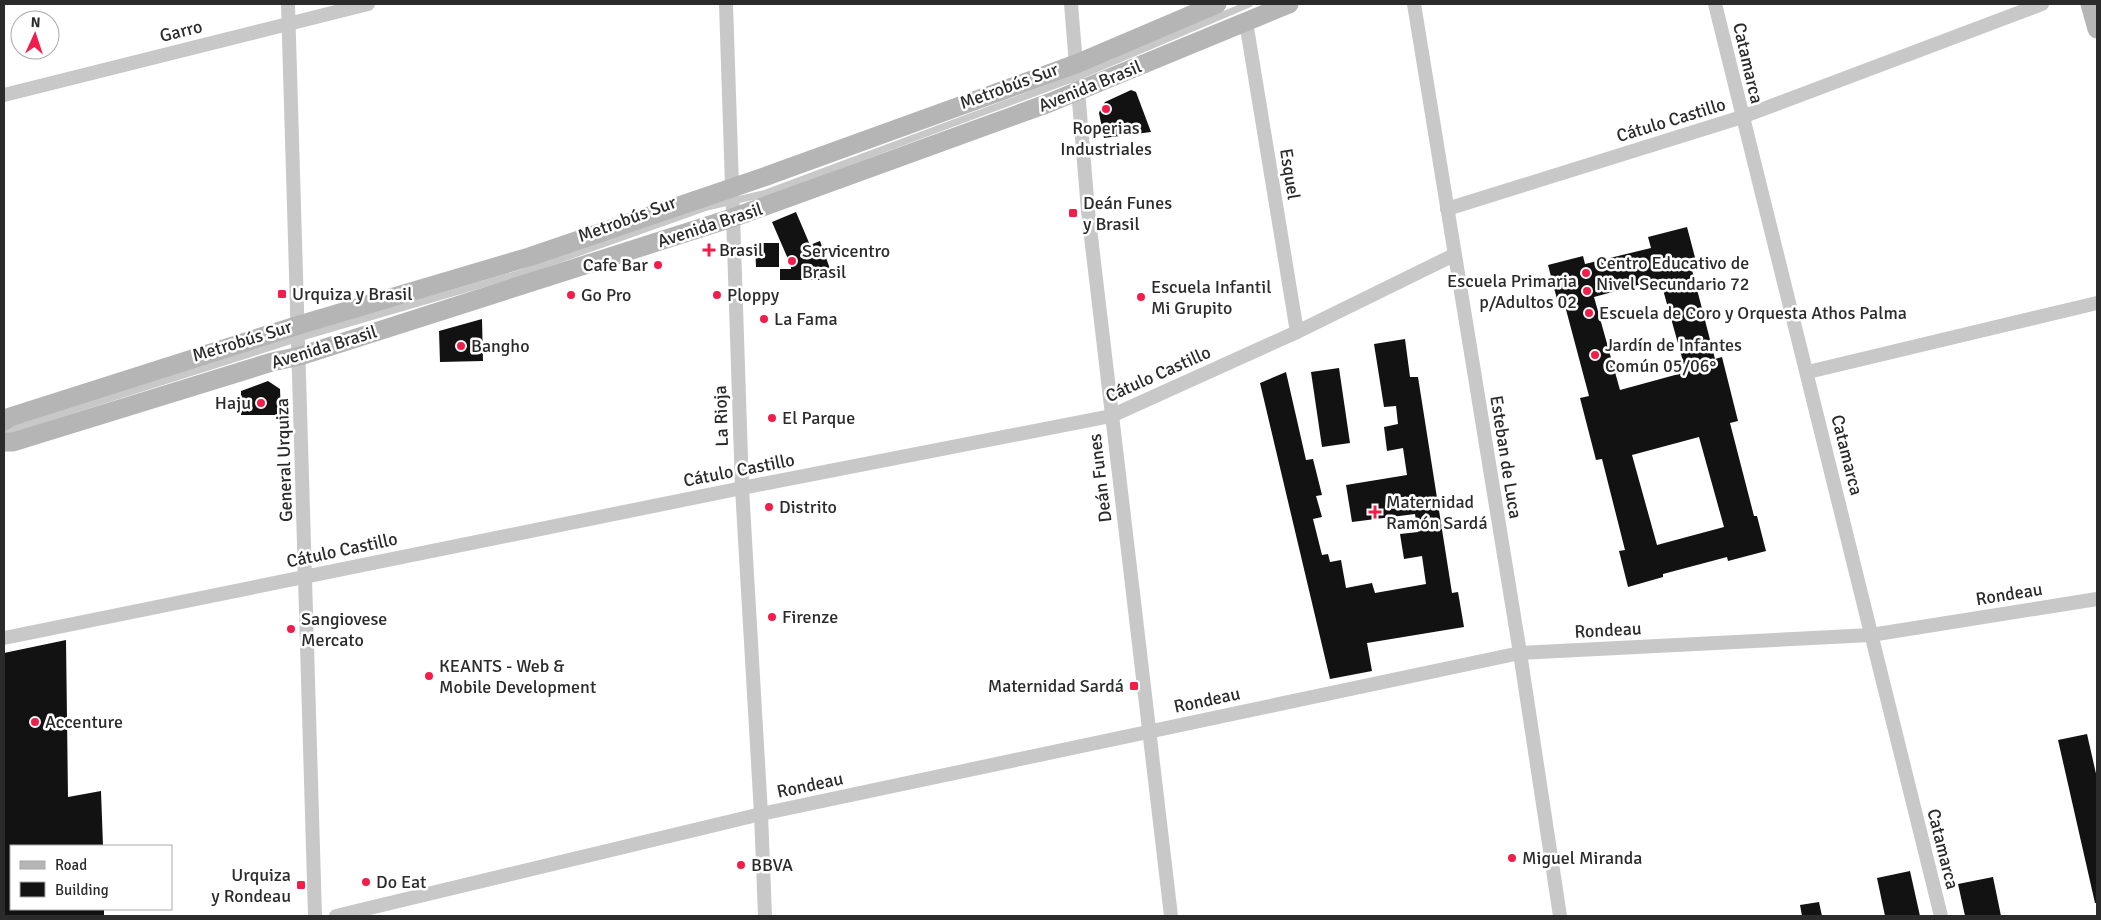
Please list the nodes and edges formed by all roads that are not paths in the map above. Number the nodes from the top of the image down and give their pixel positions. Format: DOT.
graph roads {
  1 [pos="288,4"];
  2 [pos="368,4"];
  3 [pos="726,4"];
  4 [pos="1071,4"];
  5 [pos="1217,4"];
  6 [pos="1289,4"];
  7 [pos="1414,4"];
  8 [pos="1715,4"];
  9 [pos="2042,4"];
  10 [pos="2090,4"];
  11 [pos="1248,13"];
  12 [pos="289,23"];
  13 [pos="2097,29"];
  14 [pos="1077,77"];
  15 [pos="4,95"];
  16 [pos="1742,117"];
  17 [pos="732,202"];
  18 [pos="1447,209"];
  19 [pos="1454,255"];
  20 [pos="2097,303"];
  21 [pos="1297,332"];
  22 [pos="299,340"];
  23 [pos="1808,372"];
  24 [pos="1111,416"];
  25 [pos="4,420"];
  26 [pos="4,432"];
  27 [pos="4,442"];
  28 [pos="742,488"];
  29 [pos="306,577"];
  30 [pos="2097,599"];
  31 [pos="1871,635"];
  32 [pos="4,638"];
  33 [pos="1520,653"];
  34 [pos="1149,731"];
  35 [pos="761,814"];
  36 [pos="315,916"];
  37 [pos="336,916"];
  38 [pos="765,916"];
  39 [pos="1172,916"];
  40 [pos="1560,916"];
  41 [pos="1941,916"];
  1 -- 12 [label="street, General Urquiza"];
  2 -- 12 [label="street, Garro"];
  3 -- 17 [label="street, La Rioja"];
  4 -- 14 [label="street, Deán Funes"];
  5 -- 14 [label="main road, Avenida Brasil"];
  6 -- 11 [label="main road, Avenida Brasil"];
  7 -- 18 [label="street, Esteban de Luca"];
  8 -- 16 [label="street, Catamarca"];
  9 -- 16 [label="street, Cátulo Castillo"];
  10 -- 13 [label="main road"];
  11 -- 14 [label="main road, Avenida Brasil"];
  11 -- 21 [label="street, Esquel"];
  12 -- 15 [label="street, Garro"];
  12 -- 22 [label="street, General Urquiza"];
  14 -- 17 [label="main road, Avenida Brasil"];
  14 -- 17 [label="main road, Avenida Brasil"];
  14 -- 24 [label="street, Deán Funes"];
  16 -- 18 [label="street, Cátulo Castillo"];
  16 -- 23 [label="street, Catamarca"];
  17 -- 22 [label="main road, Avenida Brasil"];
  17 -- 22 [label="main road, Avenida Brasil"];
  17 -- 28 [label="street, La Rioja"];
  18 -- 19 [label="street, Esteban de Luca"];
  19 -- 21 [label="street, Cátulo Castillo"];
  19 -- 33 [label="street, Esteban de Luca"];
  20 -- 23 [label="street"];
  21 -- 24 [label="street, Cátulo Castillo"];
  22 -- 25 [label="main road, Avenida Brasil"];
  22 -- 26 [label="lane, Metrobús Sur"];
  22 -- 27 [label="main road, Avenida Brasil"];
  22 -- 29 [label="street, General Urquiza"];
  23 -- 31 [label="street, Catamarca"];
  24 -- 28 [label="street, Cátulo Castillo"];
  24 -- 34 [label="street, Deán Funes"];
  28 -- 29 [label="street, Cátulo Castillo"];
  28 -- 35 [label="street, La Rioja"];
  29 -- 32 [label="street, Cátulo Castillo"];
  29 -- 36 [label="street, General Urquiza"];
  30 -- 31 [label="street, Rondeau"];
  31 -- 33 [label="street, Rondeau"];
  31 -- 41 [label="street, Catamarca"];
  33 -- 34 [label="street, Rondeau"];
  33 -- 40 [label="street, Esteban de Luca"];
  34 -- 35 [label="street, Rondeau"];
  34 -- 39 [label="street, Deán Funes"];
  35 -- 37 [label="street, Rondeau"];
  35 -- 38 [label="street, La Rioja"];
}
